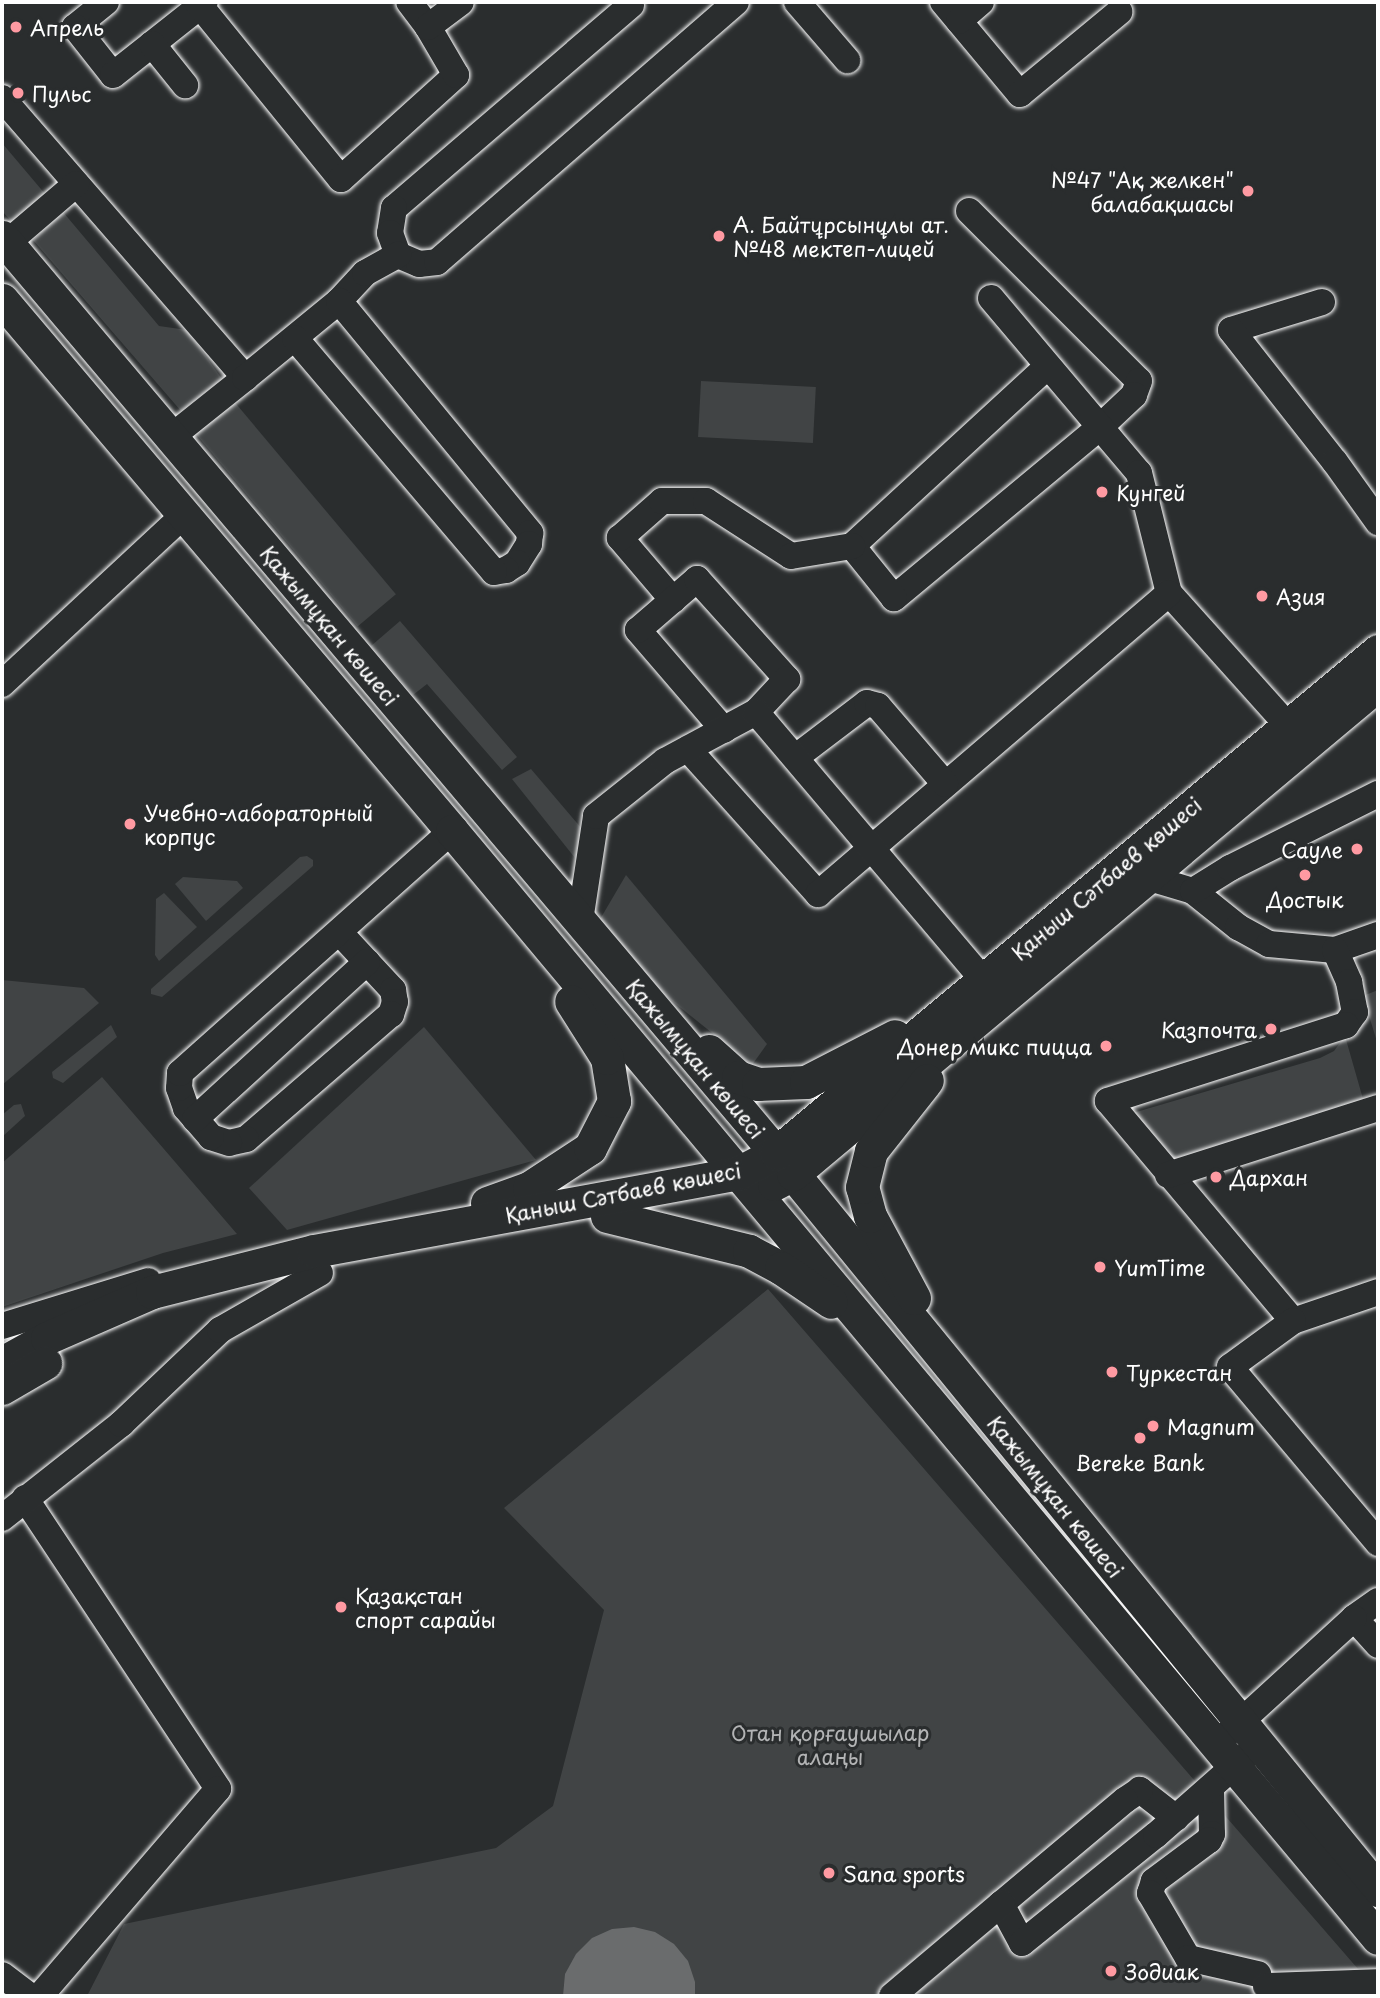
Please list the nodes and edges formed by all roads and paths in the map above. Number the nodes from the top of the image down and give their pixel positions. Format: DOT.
graph roads {
  1 [pos="106,2"];
  2 [pos="409,2"];
  3 [pos="461,2"];
  4 [pos="736,2"];
  5 [pos="797,2"];
  6 [pos="981,2"];
  7 [pos="201,3"];
  8 [pos="632,3"];
  9 [pos="951,12"];
  10 [pos="1119,12"];
  11 [pos="428,27"];
  12 [pos="152,44"];
  13 [pos="847,60"];
  14 [pos="185,85"];
  15 [pos="2,98"];
  16 [pos="76,184"];
  17 [pos="969,211"];
  18 [pos="5,240"];
  19 [pos="398,255"];
  20 [pos="991,298"];
  21 [pos="2,300"];
  22 [pos="339,301"];
  23 [pos="1322,302"];
  24 [pos="295,338"];
  25 [pos="1048,366"];
  26 [pos="245,378"];
  27 [pos="1100,427"];
  28 [pos="171,437"];
  29 [pos="185,514"];
  30 [pos="1378,522"];
  31 [pos="852,546"];
  32 [pos="1169,593"];
  33 [pos="673,600"];
  34 [pos="1378,652"];
  35 [pos="2,684"];
  36 [pos="1378,684"];
  37 [pos="756,712"];
  38 [pos="724,730"];
  39 [pos="1297,736"];
  40 [pos="688,749"];
  41 [pos="796,757"];
  42 [pos="945,784"];
  43 [pos="1378,794"];
  44 [pos="452,831"];
  45 [pos="870,848"];
  46 [pos="1132,873"];
  47 [pos="501,889"];
  48 [pos="1193,891"];
  49 [pos="580,921"];
  50 [pos="340,933"];
  51 [pos="1378,935"];
  52 [pos="1335,950"];
  53 [pos="367,962"];
  54 [pos="630,981"];
  55 [pos="983,981"];
  56 [pos="961,1016"];
  57 [pos="1378,1108"];
  58 [pos="195,1119"];
  59 [pos="784,1164"];
  60 [pos="1168,1175"];
  61 [pos="747,1183"];
  62 [pos="607,1216"];
  63 [pos="394,1236"];
  64 [pos="317,1262"];
  65 [pos="1378,1292"];
  66 [pos="1293,1321"];
  67 [pos="2,1326"];
  68 [pos="866,1326"];
  69 [pos="2,1363"];
  70 [pos="958,1377"];
  71 [pos="2,1388"];
  72 [pos="25,1498"];
  73 [pos="2,1518"];
  74 [pos="1378,1543"];
  75 [pos="1378,1601"];
  76 [pos="1354,1618"];
  77 [pos="1378,1645"];
  78 [pos="1250,1733"];
  79 [pos="1220,1766"];
  80 [pos="1176,1818"];
  81 [pos="1378,1889"];
  82 [pos="1001,1904"];
  83 [pos="1378,1938"];
  84 [pos="2,1975"];
  85 [pos="1378,1982"];
  86 [pos="30,1996"];
  87 [pos="40,1996"];
  88 [pos="892,1996"];
  1 -- 12 [label="street"];
  2 -- 11 [label="street"];
  3 -- 11 [label="street"];
  4 -- 19 [label="street"];
  5 -- 13 [label="street"];
  6 -- 9 [label="street"];
  7 -- 11 [label="street"];
  7 -- 12 [label="street"];
  8 -- 19 [label="street"];
  9 -- 10 [label="street"];
  12 -- 14 [label="street"];
  15 -- 16 [label="street"];
  16 -- 18 [label="street"];
  16 -- 26 [label="street"];
  17 -- 27 [label="street"];
  18 -- 28 [label="main road, Қажымұқан көшесі"];
  19 -- 22 [label="street"];
  20 -- 25 [label="street"];
  21 -- 29 [label="main road, Қажымұқан көшесі"];
  22 -- 24 [label="street"];
  22 -- 24 [label="street"];
  23 -- 30 [label="street"];
  24 -- 26 [label="street"];
  25 -- 27 [label="street"];
  25 -- 31 [label="street"];
  26 -- 28 [label="street"];
  27 -- 31 [label="street"];
  27 -- 32 [label="street"];
  28 -- 49 [label="main road, Қажымұқан көшесі"];
  29 -- 35 [label="street"];
  29 -- 44 [label="main road, Қажымұқан көшесі"];
  31 -- 33 [label="street"];
  32 -- 39 [label="street"];
  32 -- 42 [label="street"];
  33 -- 37 [label="street"];
  33 -- 38 [label="street"];
  34 -- 39 [label="main road, Қаныш Сәтбаев көшесі"];
  36 -- 39 [label="main road, Қаныш Сәтбаев көшесі"];
  37 -- 38 [label="street"];
  37 -- 41 [label="street"];
  38 -- 40 [label="street"];
  39 -- 46 [label="main road, Қаныш Сәтбаев көшесі"];
  40 -- 45 [label="street"];
  40 -- 49 [label="street"];
  41 -- 42 [label="street"];
  41 -- 45 [label="street"];
  42 -- 45 [label="street"];
  43 -- 48 [label="street"];
  44 -- 47 [label="main road, Қажымұқан көшесі"];
  44 -- 50 [label="street"];
  45 -- 55 [label="street"];
  46 -- 48 [label="street"];
  46 -- 55 [label="main road, Қаныш Сәтбаев көшесі"];
  46 -- 56 [label="main road, Қаныш Сәтбаев көшесі"];
  47 -- 61 [label="main road, Қажымұқан көшесі"];
  47 -- 63 [label="main road"];
  48 -- 52 [label="street"];
  49 -- 54 [label="main road, Қажымұқан көшесі"];
  50 -- 53 [label="street"];
  50 -- 58 [label="street"];
  51 -- 52 [label="street"];
  52 -- 60 [label="street"];
  53 -- 58 [label="street"];
  53 -- 58 [label="street"];
  54 -- 56 [label="main road"];
  54 -- 59 [label="main road, Қажымұқан көшесі"];
  55 -- 56 [label="main road, Қаныш Сәтбаев көшесі"];
  56 -- 59 [label="main road, Қаныш Сәтбаев көшесі"];
  56 -- 70 [label="main road"];
  57 -- 60 [label="street"];
  59 -- 61 [label="main road, Қаныш Сәтбаев көшесі"];
  59 -- 70 [label="main road, Қажымұқан көшесі"];
  60 -- 66 [label="street"];
  61 -- 62 [label="main road, Қаныш Сәтбаев көшесі"];
  61 -- 63 [label="main road, Қаныш Сәтбаев көшесі"];
  61 -- 68 [label="main road, Қажымұқан көшесі"];
  62 -- 64 [label="main road, Қаныш Сәтбаев көшесі"];
  62 -- 68 [label="main road"];
  63 -- 64 [label="main road, Қаныш Сәтбаев көшесі"];
  64 -- 67 [label="street"];
  64 -- 69 [label="main road, Қаныш Сәтбаев көшесі"];
  64 -- 71 [label="main road, Қаныш Сәтбаев көшесі"];
  64 -- 72 [label="street"];
  65 -- 66 [label="street"];
  66 -- 74 [label="street"];
  68 -- 79 [label="main road, Қажымұқан көшесі"];
  70 -- 78 [label="main road, Қажымұқан көшесі"];
  72 -- 73 [label="street"];
  72 -- 87 [label="street"];
  75 -- 76 [label="street"];
  76 -- 77 [label="street"];
  76 -- 78 [label="street"];
  78 -- 79 [label="street"];
  78 -- 81 [label="main road, Қажымұқан көшесі"];
  79 -- 80 [label="street"];
  79 -- 83 [label="main road, Қажымұқан көшесі"];
  79 -- 85 [label="street"];
  80 -- 82 [label="street"];
  80 -- 82 [label="street"];
  82 -- 88 [label="street"];
  84 -- 86 [label="street"];
}
